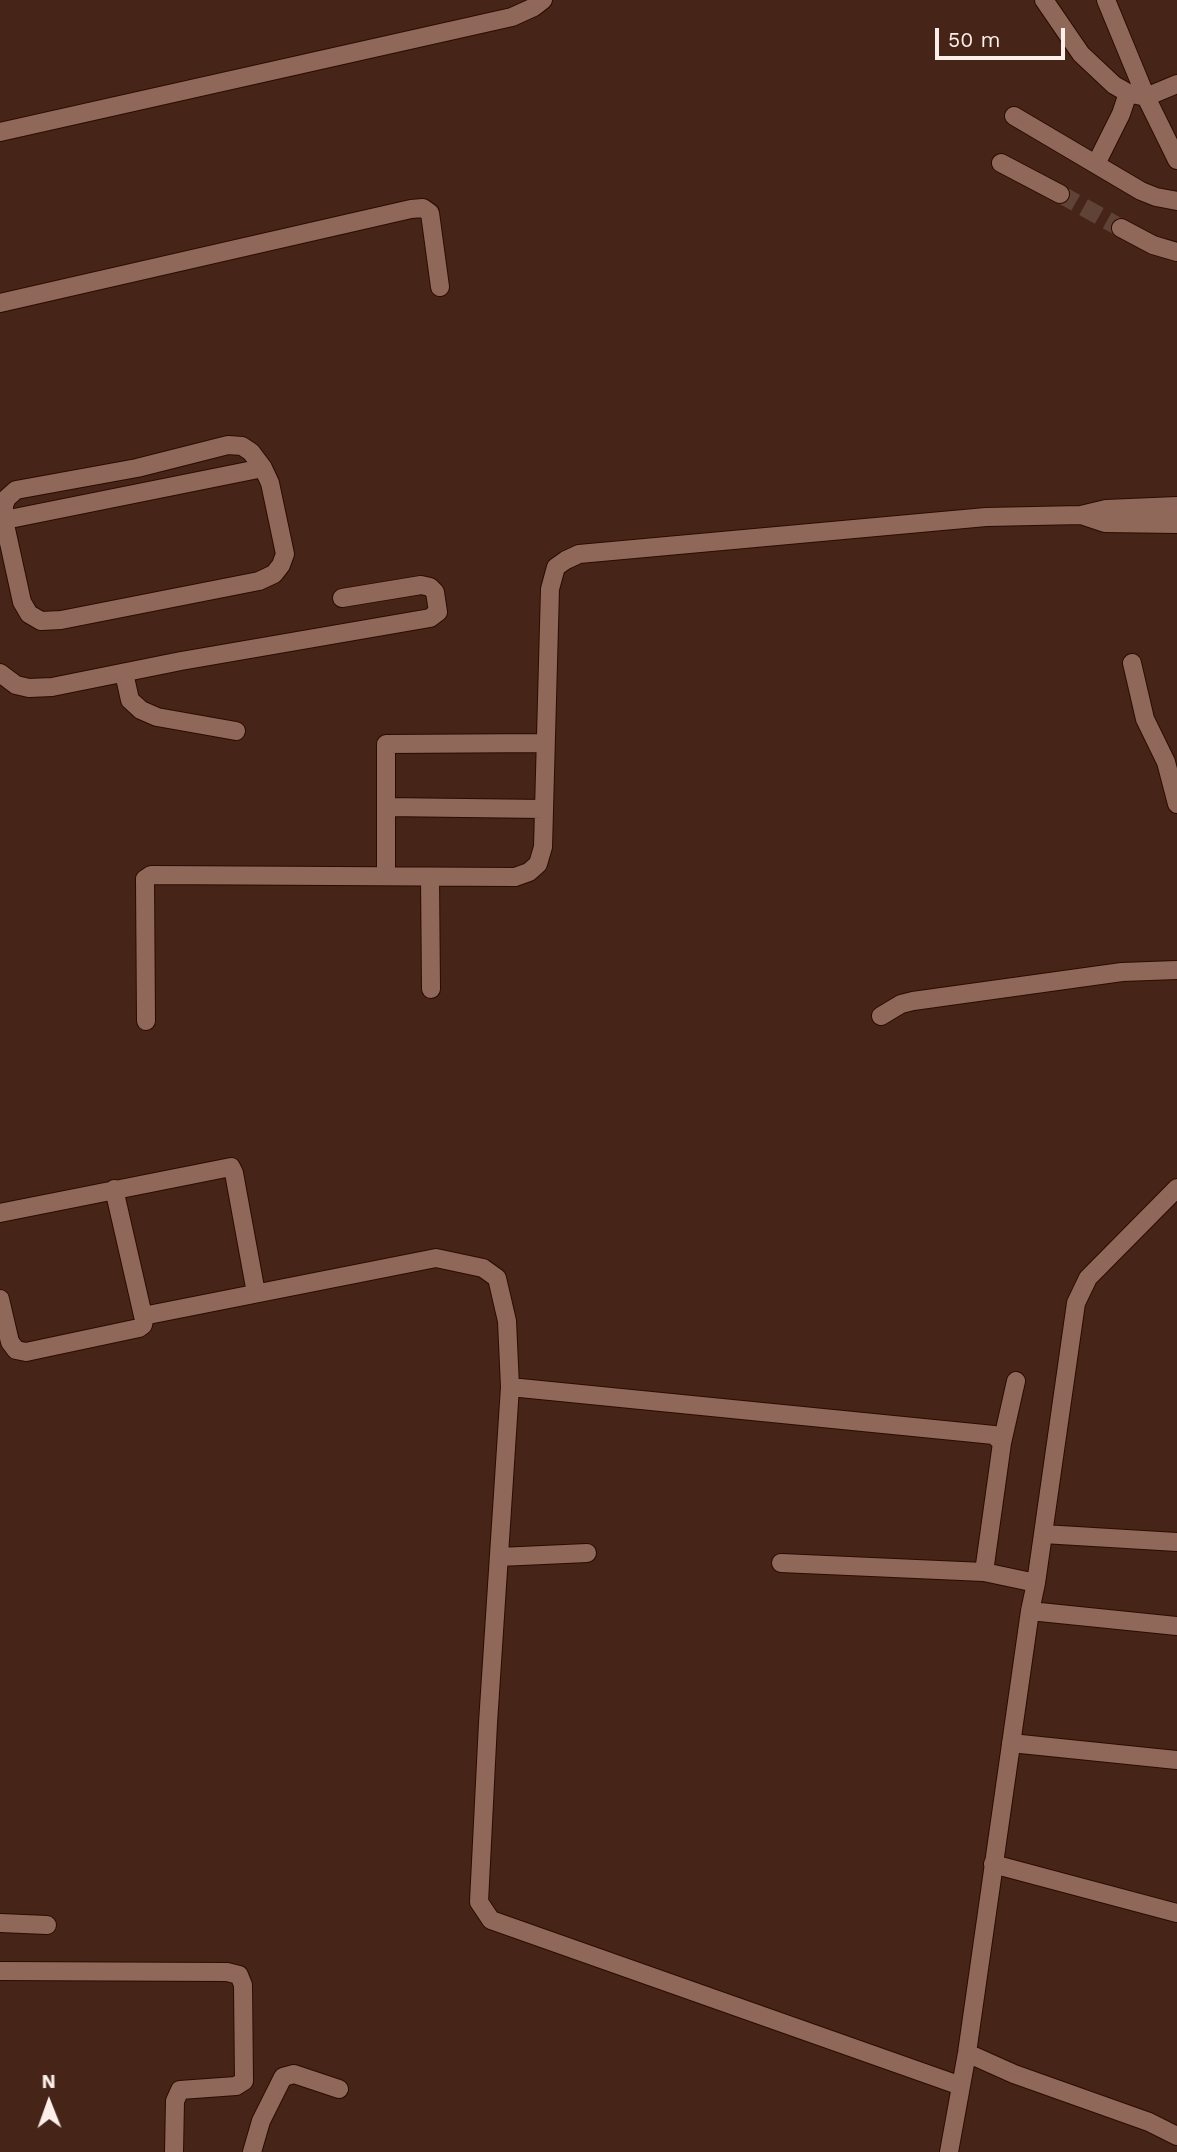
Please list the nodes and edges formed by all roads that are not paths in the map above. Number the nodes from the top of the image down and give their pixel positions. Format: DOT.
graph roads {
  1 [pos="543,0"];
  2 [pos="1044,0"];
  3 [pos="1106,0"];
  4 [pos="1177,84"];
  5 [pos="1128,93"];
  6 [pos="1146,97"];
  7 [pos="1014,116"];
  8 [pos="1170,125"];
  9 [pos="0,132"];
  10 [pos="1177,160"];
  11 [pos="1001,163"];
  12 [pos="1096,164"];
  13 [pos="1060,194"];
  14 [pos="1177,201"];
  15 [pos="1121,228"];
  16 [pos="1177,252"];
  17 [pos="440,287"];
  18 [pos="0,303"];
  19 [pos="264,468"];
  20 [pos="1177,506"];
  21 [pos="1081,515"];
  22 [pos="2,521"];
  23 [pos="1177,524"];
  24 [pos="342,598"];
  25 [pos="1132,663"];
  26 [pos="0,673"];
  27 [pos="124,673"];
  28 [pos="236,731"];
  29 [pos="545,743"];
  30 [pos="1177,804"];
  31 [pos="386,807"];
  32 [pos="544,809"];
  33 [pos="386,876"];
  34 [pos="430,877"];
  35 [pos="1177,970"];
  36 [pos="431,989"];
  37 [pos="881,1016"];
  38 [pos="146,1021"];
  39 [pos="1177,1188"];
  40 [pos="114,1189"];
  41 [pos="0,1213"];
  42 [pos="256,1293"];
  43 [pos="0,1299"];
  44 [pos="143,1316"];
  45 [pos="1016,1381"];
  46 [pos="510,1387"];
  47 [pos="1002,1443"];
  48 [pos="1043,1534"];
  49 [pos="1177,1542"];
  50 [pos="587,1553"];
  51 [pos="499,1557"];
  52 [pos="781,1563"];
  53 [pos="984,1572"];
  54 [pos="1036,1583"];
  55 [pos="1030,1611"];
  56 [pos="1177,1626"];
  57 [pos="1011,1743"];
  58 [pos="1177,1760"];
  59 [pos="993,1864"];
  60 [pos="1177,1913"];
  61 [pos="0,1923"];
  62 [pos="47,1925"];
  63 [pos="0,1971"];
  64 [pos="967,2053"];
  65 [pos="961,2085"];
  66 [pos="339,2089"];
  67 [pos="1177,2136"];
  68 [pos="174,2152"];
  69 [pos="252,2152"];
  70 [pos="949,2152"];
  1 -- 9 [label="street"];
  2 -- 5 [label="street"];
  3 -- 6 [label="street"];
  4 -- 6 [label="street"];
  5 -- 6 [label="street"];
  5 -- 12 [label="street"];
  6 -- 8 [label="street"];
  7 -- 12 [label="street"];
  8 -- 10 [label="street"];
  11 -- 13 [label="street"];
  12 -- 14 [label="street"];
  15 -- 16 [label="street"];
  17 -- 18 [label="street"];
  19 -- 22 [label="street"];
  19 -- 22 [label="street"];
  19 -- 22 [label="street"];
  20 -- 21 [label="street"];
  21 -- 23 [label="street"];
  21 -- 29 [label="street"];
  24 -- 27 [label="street"];
  25 -- 30 [label="street"];
  26 -- 27 [label="street"];
  27 -- 28 [label="street"];
  29 -- 31 [label="street"];
  29 -- 32 [label="street"];
  31 -- 32 [label="street"];
  31 -- 33 [label="street"];
  32 -- 34 [label="street"];
  33 -- 34 [label="street"];
  33 -- 38 [label="street"];
  34 -- 36 [label="street"];
  35 -- 37 [label="street"];
  39 -- 48 [label="street"];
  40 -- 41 [label="street"];
  40 -- 42 [label="street"];
  40 -- 44 [label="street"];
  42 -- 44 [label="street"];
  42 -- 46 [label="street"];
  43 -- 44 [label="street"];
  45 -- 47 [label="street"];
  46 -- 47 [label="street"];
  46 -- 51 [label="street"];
  47 -- 53 [label="street"];
  48 -- 49 [label="street"];
  48 -- 54 [label="street"];
  50 -- 51 [label="street"];
  51 -- 65 [label="street"];
  52 -- 53 [label="street"];
  53 -- 54 [label="street"];
  54 -- 55 [label="street"];
  55 -- 56 [label="street"];
  55 -- 57 [label="street"];
  57 -- 58 [label="street"];
  57 -- 59 [label="street"];
  59 -- 60 [label="street"];
  59 -- 64 [label="street"];
  61 -- 62 [label="street"];
  63 -- 68 [label="street"];
  64 -- 65 [label="street"];
  64 -- 67 [label="street"];
  65 -- 70 [label="street"];
  66 -- 69 [label="street"];
}
